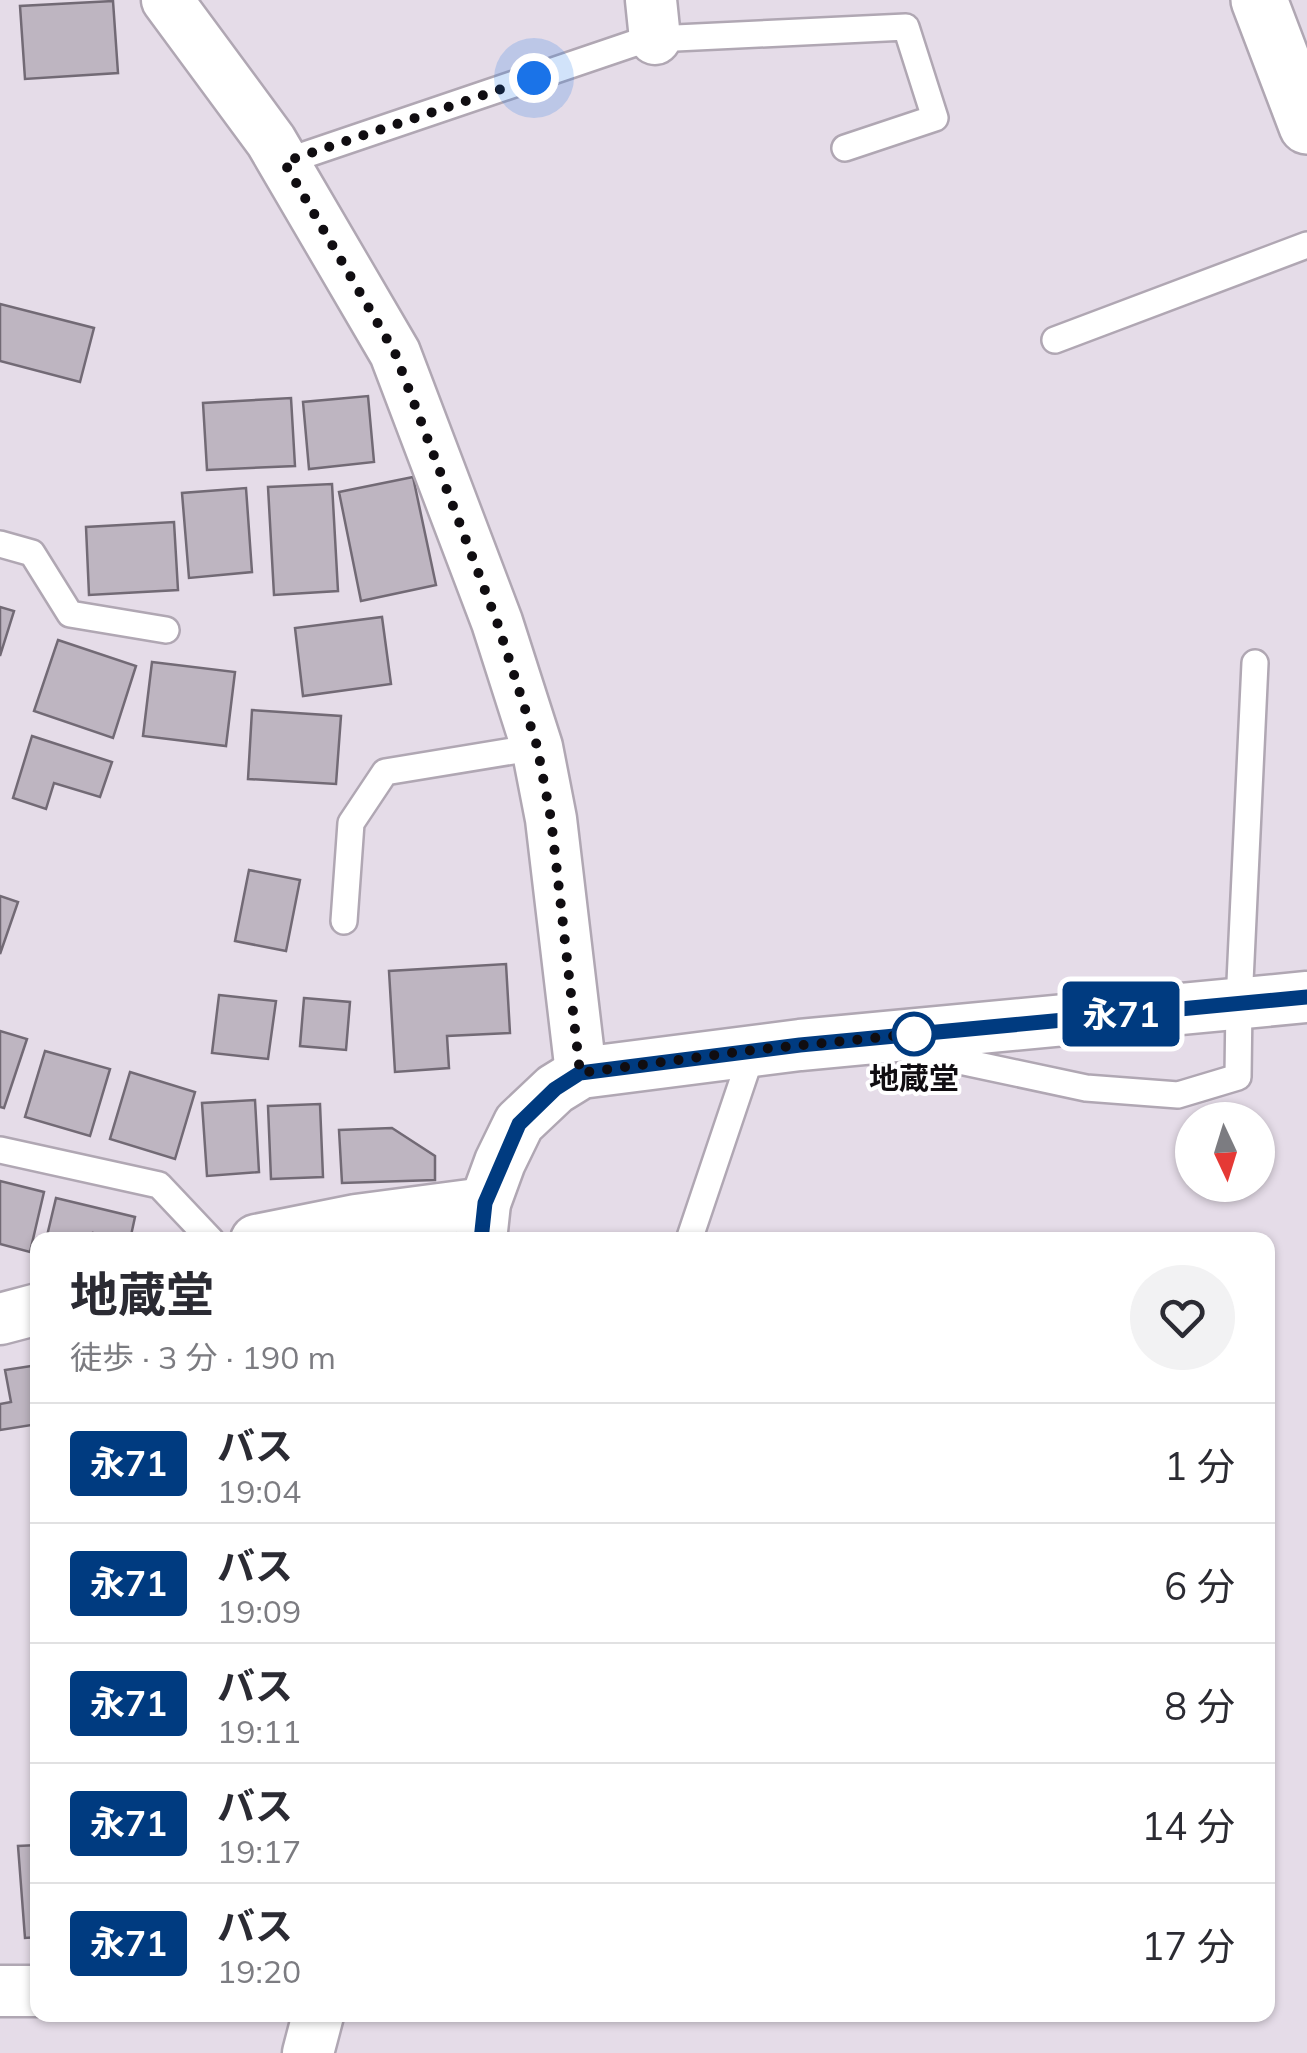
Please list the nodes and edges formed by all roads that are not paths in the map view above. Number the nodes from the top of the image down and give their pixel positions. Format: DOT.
graph roads {
  1 [pos="168,0"];
  2 [pos="1259,0"];
  3 [pos="653,19"];
  4 [pos="1307,126"];
  5 [pos="845,148"];
  6 [pos="284,162"];
  7 [pos="1307,246"];
  8 [pos="1055,340"];
  9 [pos="0,544"];
  10 [pos="166,630"];
  11 [pos="1255,663"];
  12 [pos="537,746"];
  13 [pos="344,921"];
  14 [pos="1307,997"];
  15 [pos="1239,1003"];
  16 [pos="859,1039"];
  17 [pos="753,1050"];
  18 [pos="580,1073"];
  19 [pos="0,1150"];
  20 [pos="483,1222"];
  21 [pos="204,1232"];
  22 [pos="296,1232"];
  23 [pos="692,1232"];
  24 [pos="30,1311"];
  25 [pos="0,1319"];
  26 [pos="0,1991"];
  27 [pos="30,1991"];
  28 [pos="316,2022"];
  29 [pos="308,2053"];
  1 -- 6 [label="street"];
  2 -- 4 [label="street"];
  3 -- 5 [label="lane"];
  3 -- 6 [label="lane"];
  6 -- 12 [label="street"];
  7 -- 8 [label="lane"];
  9 -- 10 [label="lane"];
  11 -- 15 [label="lane"];
  12 -- 13 [label="lane"];
  12 -- 18 [label="street"];
  14 -- 15 [label="street"];
  15 -- 16 [label="street"];
  15 -- 16 [label="lane"];
  16 -- 17 [label="street"];
  17 -- 18 [label="street"];
  17 -- 23 [label="lane"];
  18 -- 20 [label="street"];
  19 -- 21 [label="lane"];
  20 -- 22 [label="street"];
  24 -- 25 [label="street"];
  26 -- 27 [label="street"];
  28 -- 29 [label="street"];
}
